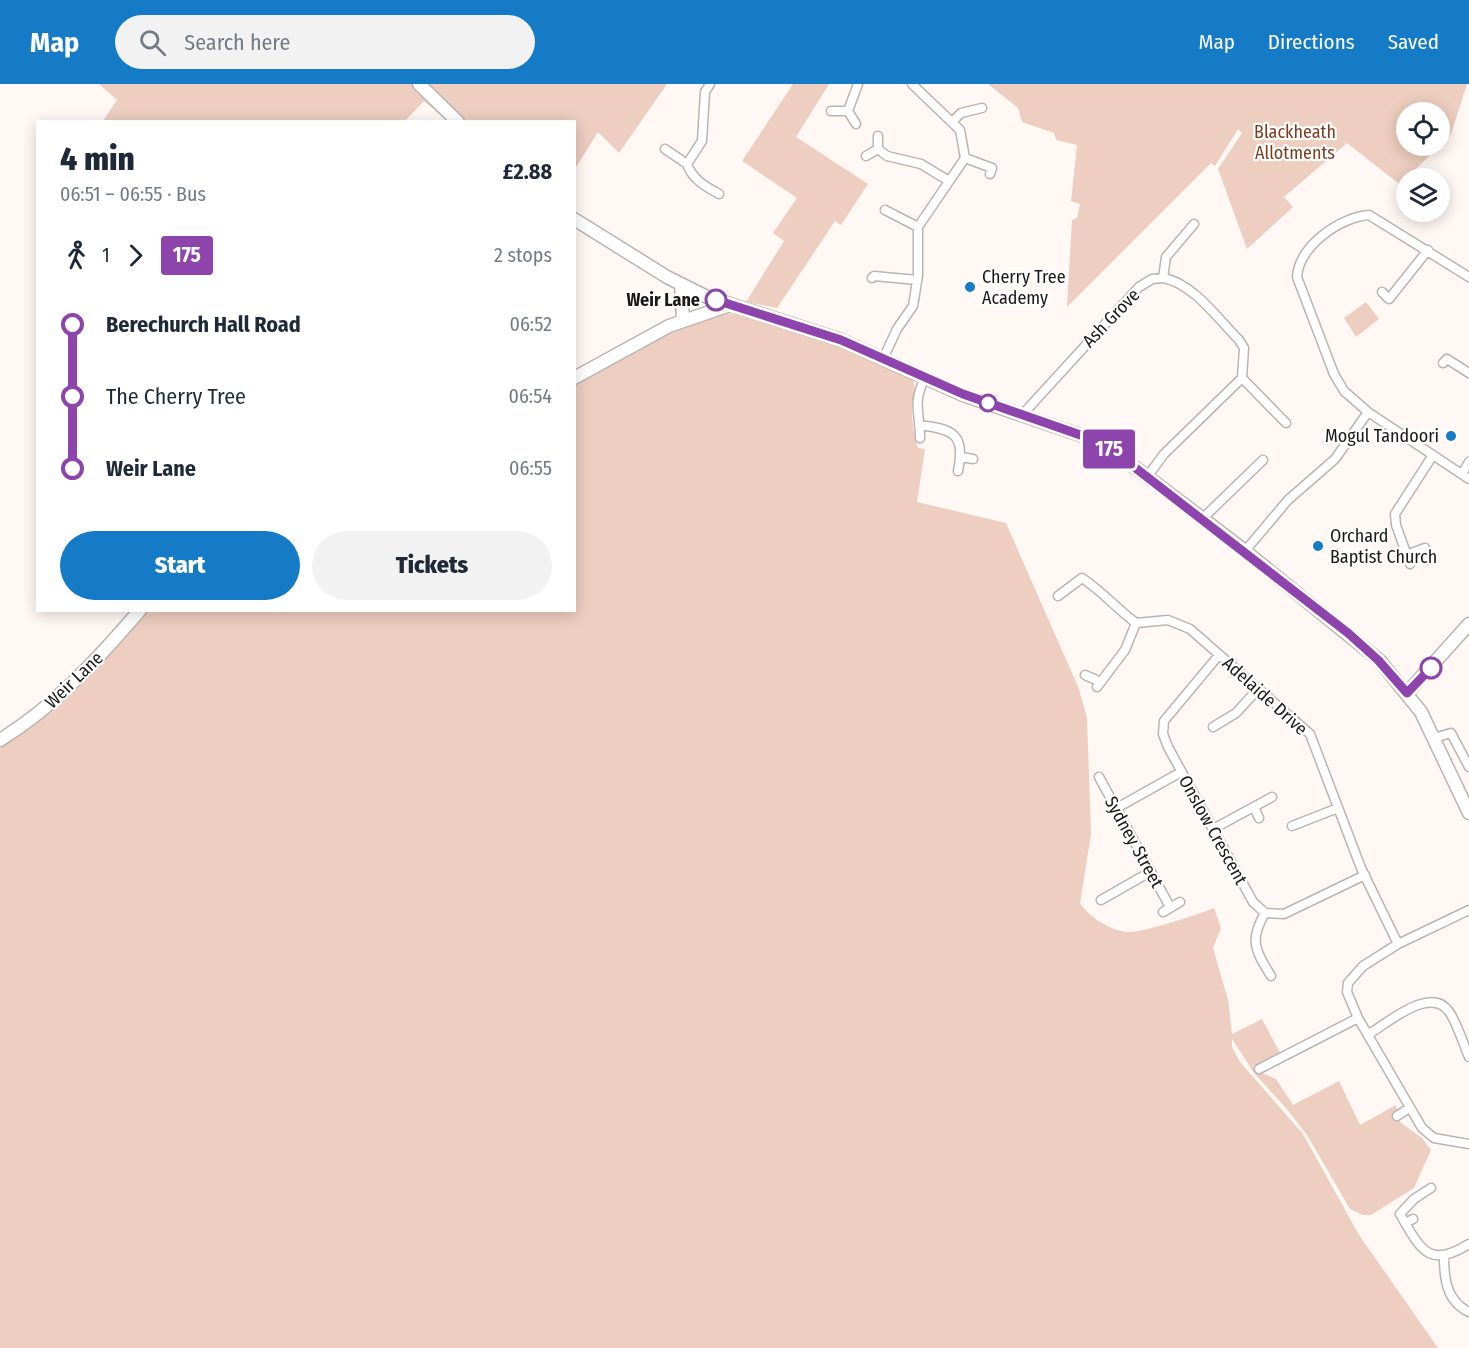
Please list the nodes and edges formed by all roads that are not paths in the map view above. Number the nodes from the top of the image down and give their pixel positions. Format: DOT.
graph roads {
  1 [pos="419,84"];
  2 [pos="710,84"];
  3 [pos="858,84"];
  4 [pos="912,84"];
  5 [pos="982,108"];
  6 [pos="831,111"];
  7 [pos="848,111"];
  8 [pos="456,120"];
  9 [pos="953,121"];
  10 [pos="856,124"];
  11 [pos="878,136"];
  12 [pos="665,149"];
  13 [pos="878,149"];
  14 [pos="866,156"];
  15 [pos="965,158"];
  16 [pos="687,164"];
  17 [pos="990,174"];
  18 [pos="949,181"];
  19 [pos="719,194"];
  20 [pos="885,210"];
  21 [pos="576,220"];
  22 [pos="1194,225"];
  23 [pos="918,227"];
  24 [pos="1428,250"];
  25 [pos="874,275"];
  26 [pos="1469,277"];
  27 [pos="1163,278"];
  28 [pos="917,280"];
  29 [pos="681,284"];
  30 [pos="1382,292"];
  31 [pos="730,305"];
  32 [pos="683,320"];
  33 [pos="883,359"];
  34 [pos="1443,363"];
  35 [pos="1469,373"];
  36 [pos="576,377"];
  37 [pos="925,378"];
  38 [pos="1242,378"];
  39 [pos="1368,412"];
  40 [pos="1022,415"];
  41 [pos="1286,423"];
  42 [pos="919,425"];
  43 [pos="920,438"];
  44 [pos="1433,455"];
  45 [pos="961,457"];
  46 [pos="972,459"];
  47 [pos="1263,460"];
  48 [pos="1469,462"];
  49 [pos="958,471"];
  50 [pos="1465,476"];
  51 [pos="1147,477"];
  52 [pos="1202,519"];
  53 [pos="1425,548"];
  54 [pos="1245,551"];
  55 [pos="1406,555"];
  56 [pos="1410,564"];
  57 [pos="1063,594"];
  58 [pos="138,612"];
  59 [pos="1136,624"];
  60 [pos="1469,624"];
  61 [pos="1219,655"];
  62 [pos="1085,675"];
  63 [pos="1258,689"];
  64 [pos="1407,693"];
  65 [pos="1213,728"];
  66 [pos="1434,738"];
  67 [pos="0,740"];
  68 [pos="1469,767"];
  69 [pos="1180,772"];
  70 [pos="1099,777"];
  71 [pos="1272,797"];
  72 [pos="1254,807"];
  73 [pos="1338,808"];
  74 [pos="1115,809"];
  75 [pos="1469,813"];
  76 [pos="1259,818"];
  77 [pos="1296,827"];
  78 [pos="1214,829"];
  79 [pos="1150,872"];
  80 [pos="1365,875"];
  81 [pos="1102,888"];
  82 [pos="1179,902"];
  83 [pos="1469,910"];
  84 [pos="1265,913"];
  85 [pos="1398,944"];
  86 [pos="1264,964"];
  87 [pos="1255,969"];
  88 [pos="1271,976"];
  89 [pos="1358,1018"];
  90 [pos="1369,1035"];
  91 [pos="1469,1057"];
  92 [pos="1265,1068"];
  93 [pos="1409,1108"];
  94 [pos="1397,1116"];
  95 [pos="1469,1144"];
  96 [pos="1431,1188"];
  97 [pos="1469,1244"];
  98 [pos="1444,1256"];
  99 [pos="1469,1312"];
  1 -- 8 [label="main road"];
  2 -- 16 [label="street"];
  3 -- 7 [label="street"];
  4 -- 9 [label="street"];
  5 -- 9 [label="street"];
  6 -- 7 [label="street"];
  7 -- 10 [label="street"];
  9 -- 15 [label="street"];
  11 -- 13 [label="street"];
  12 -- 16 [label="street"];
  13 -- 14 [label="street"];
  13 -- 18 [label="street"];
  15 -- 17 [label="street"];
  15 -- 18 [label="street"];
  16 -- 19 [label="street"];
  18 -- 23 [label="street"];
  20 -- 23 [label="street"];
  21 -- 29 [label="main road"];
  22 -- 27 [label="street"];
  23 -- 28 [label="street"];
  24 -- 26 [label="street"];
  24 -- 30 [label="street"];
  24 -- 39 [label="street"];
  25 -- 28 [label="street"];
  27 -- 38 [label="street"];
  27 -- 40 [label="street, Ash Grove"];
  28 -- 33 [label="street"];
  29 -- 31 [label="main road"];
  29 -- 32 [label="main road"];
  31 -- 32 [label="main road"];
  31 -- 33 [label="main road"];
  32 -- 36 [label="main road"];
  33 -- 37 [label="main road"];
  34 -- 35 [label="street"];
  37 -- 40 [label="main road"];
  37 -- 42 [label="street"];
  38 -- 41 [label="street"];
  38 -- 51 [label="street"];
  39 -- 44 [label="street"];
  39 -- 54 [label="street"];
  40 -- 51 [label="main road"];
  42 -- 43 [label="street"];
  42 -- 45 [label="street"];
  44 -- 50 [label="street"];
  44 -- 55 [label="street"];
  45 -- 46 [label="street"];
  45 -- 49 [label="street"];
  47 -- 52 [label="street"];
  48 -- 50 [label="street"];
  51 -- 52 [label="main road"];
  52 -- 54 [label="main road"];
  53 -- 55 [label="street"];
  54 -- 64 [label="main road"];
  55 -- 56 [label="street"];
  57 -- 59 [label="street"];
  58 -- 67 [label="main road, Weir Lane"];
  59 -- 61 [label="street, Adelaide Drive"];
  59 -- 62 [label="street"];
  60 -- 64 [label="main road"];
  61 -- 63 [label="street, Adelaide Drive"];
  61 -- 69 [label="street, Onslow Crescent"];
  63 -- 65 [label="street"];
  63 -- 73 [label="street, Adelaide Drive"];
  64 -- 66 [label="main road"];
  66 -- 68 [label="street"];
  66 -- 75 [label="main road"];
  69 -- 74 [label="street"];
  69 -- 78 [label="street, Onslow Crescent"];
  70 -- 74 [label="street, Sydney Street"];
  71 -- 72 [label="street"];
  72 -- 76 [label="street"];
  72 -- 78 [label="street"];
  73 -- 77 [label="street"];
  73 -- 80 [label="street, Adelaide Drive"];
  74 -- 79 [label="street, Sydney Street"];
  78 -- 84 [label="street, Onslow Crescent"];
  79 -- 81 [label="street"];
  79 -- 82 [label="street, Sydney Street"];
  80 -- 84 [label="street"];
  80 -- 85 [label="street, Adelaide Drive"];
  83 -- 85 [label="street"];
  84 -- 86 [label="street"];
  85 -- 89 [label="street"];
  86 -- 87 [label="street"];
  86 -- 88 [label="street"];
  89 -- 90 [label="street"];
  89 -- 92 [label="street"];
  90 -- 91 [label="street"];
  90 -- 93 [label="street"];
  93 -- 94 [label="street"];
  93 -- 95 [label="street"];
  96 -- 98 [label="street"];
  97 -- 98 [label="street"];
  98 -- 99 [label="street"];
}
